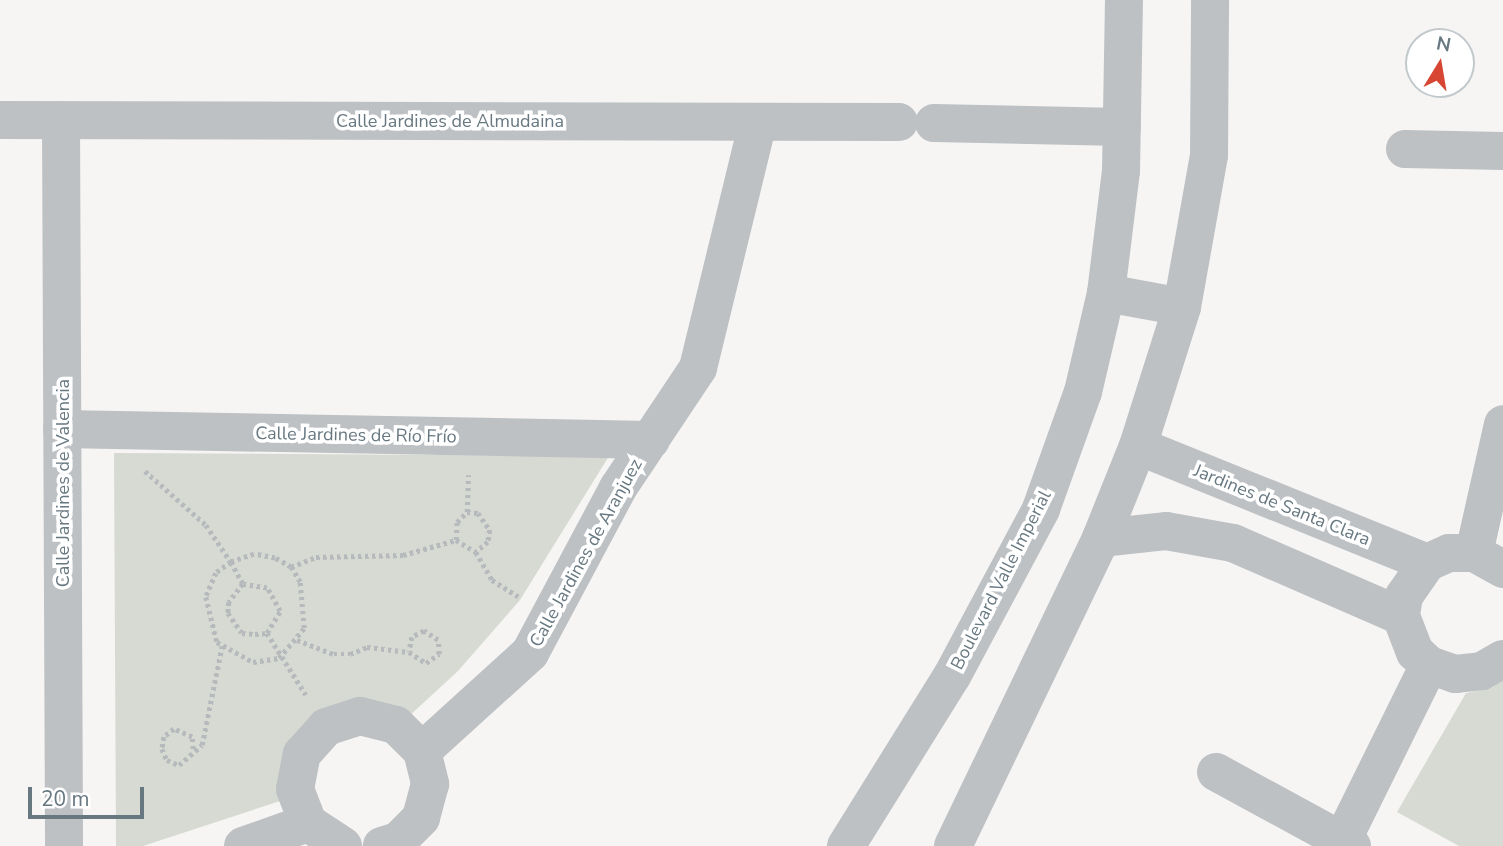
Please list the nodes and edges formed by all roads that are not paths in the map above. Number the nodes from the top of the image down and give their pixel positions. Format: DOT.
graph roads {
  1 [pos="1124,0"];
  2 [pos="1210,0"];
  3 [pos="0,120"];
  4 [pos="61,120"];
  5 [pos="758,122"];
  6 [pos="1122,127"];
  7 [pos="1405,149"];
  8 [pos="1503,151"];
  9 [pos="1106,293"];
  10 [pos="1182,307"];
  11 [pos="62,429"];
  12 [pos="650,440"];
  13 [pos="1502,442"];
  14 [pos="1138,446"];
  15 [pos="1252,493"];
  16 [pos="1101,538"];
  17 [pos="1233,543"];
  18 [pos="1488,561"];
  19 [pos="1427,563"];
  20 [pos="1401,617"];
  21 [pos="1503,659"];
  22 [pos="1429,665"];
  23 [pos="422,751"];
  24 [pos="1216,772"];
  25 [pos="308,823"];
  26 [pos="429,832"];
  27 [pos="1347,843"];
  28 [pos="64,846"];
  29 [pos="243,846"];
  30 [pos="343,846"];
  31 [pos="382,846"];
  32 [pos="846,846"];
  33 [pos="953,846"];
  1 -- 6 [label="street, Boulevard Valle Imperial"];
  2 -- 10 [label="street"];
  3 -- 4 [label="street, Calle Jardines de Almudaina"];
  4 -- 5 [label="street, Calle Jardines de Almudaina"];
  4 -- 11 [label="street, Calle Jardines de Valencia"];
  5 -- 6 [label="street, Calle Jardines de Almudaina"];
  5 -- 12 [label="street, Calle Jardines de Aranjuez"];
  6 -- 9 [label="street, Boulevard Valle Imperial"];
  7 -- 8 [label="street"];
  9 -- 10 [label="street"];
  9 -- 32 [label="street, Boulevard Valle Imperial"];
  10 -- 14 [label="street"];
  11 -- 12 [label="street, Calle Jardines de Río Frío"];
  11 -- 28 [label="street, Calle Jardines de Valencia"];
  12 -- 23 [label="street, Calle Jardines de Aranjuez"];
  13 -- 18 [label="street"];
  14 -- 15 [label="street, Jardines de Santa Clara"];
  14 -- 16 [label="street"];
  15 -- 17 [label="street"];
  15 -- 19 [label="street, Jardines de Santa Clara"];
  16 -- 17 [label="street"];
  16 -- 33 [label="street"];
  17 -- 20 [label="street"];
  18 -- 19 [label="street"];
  19 -- 20 [label="street"];
  20 -- 22 [label="street"];
  21 -- 22 [label="street"];
  22 -- 27 [label="street"];
  23 -- 25 [label="street"];
  23 -- 26 [label="street"];
  24 -- 27 [label="street"];
  25 -- 29 [label="street"];
  25 -- 30 [label="street"];
  26 -- 31 [label="street"];
}
